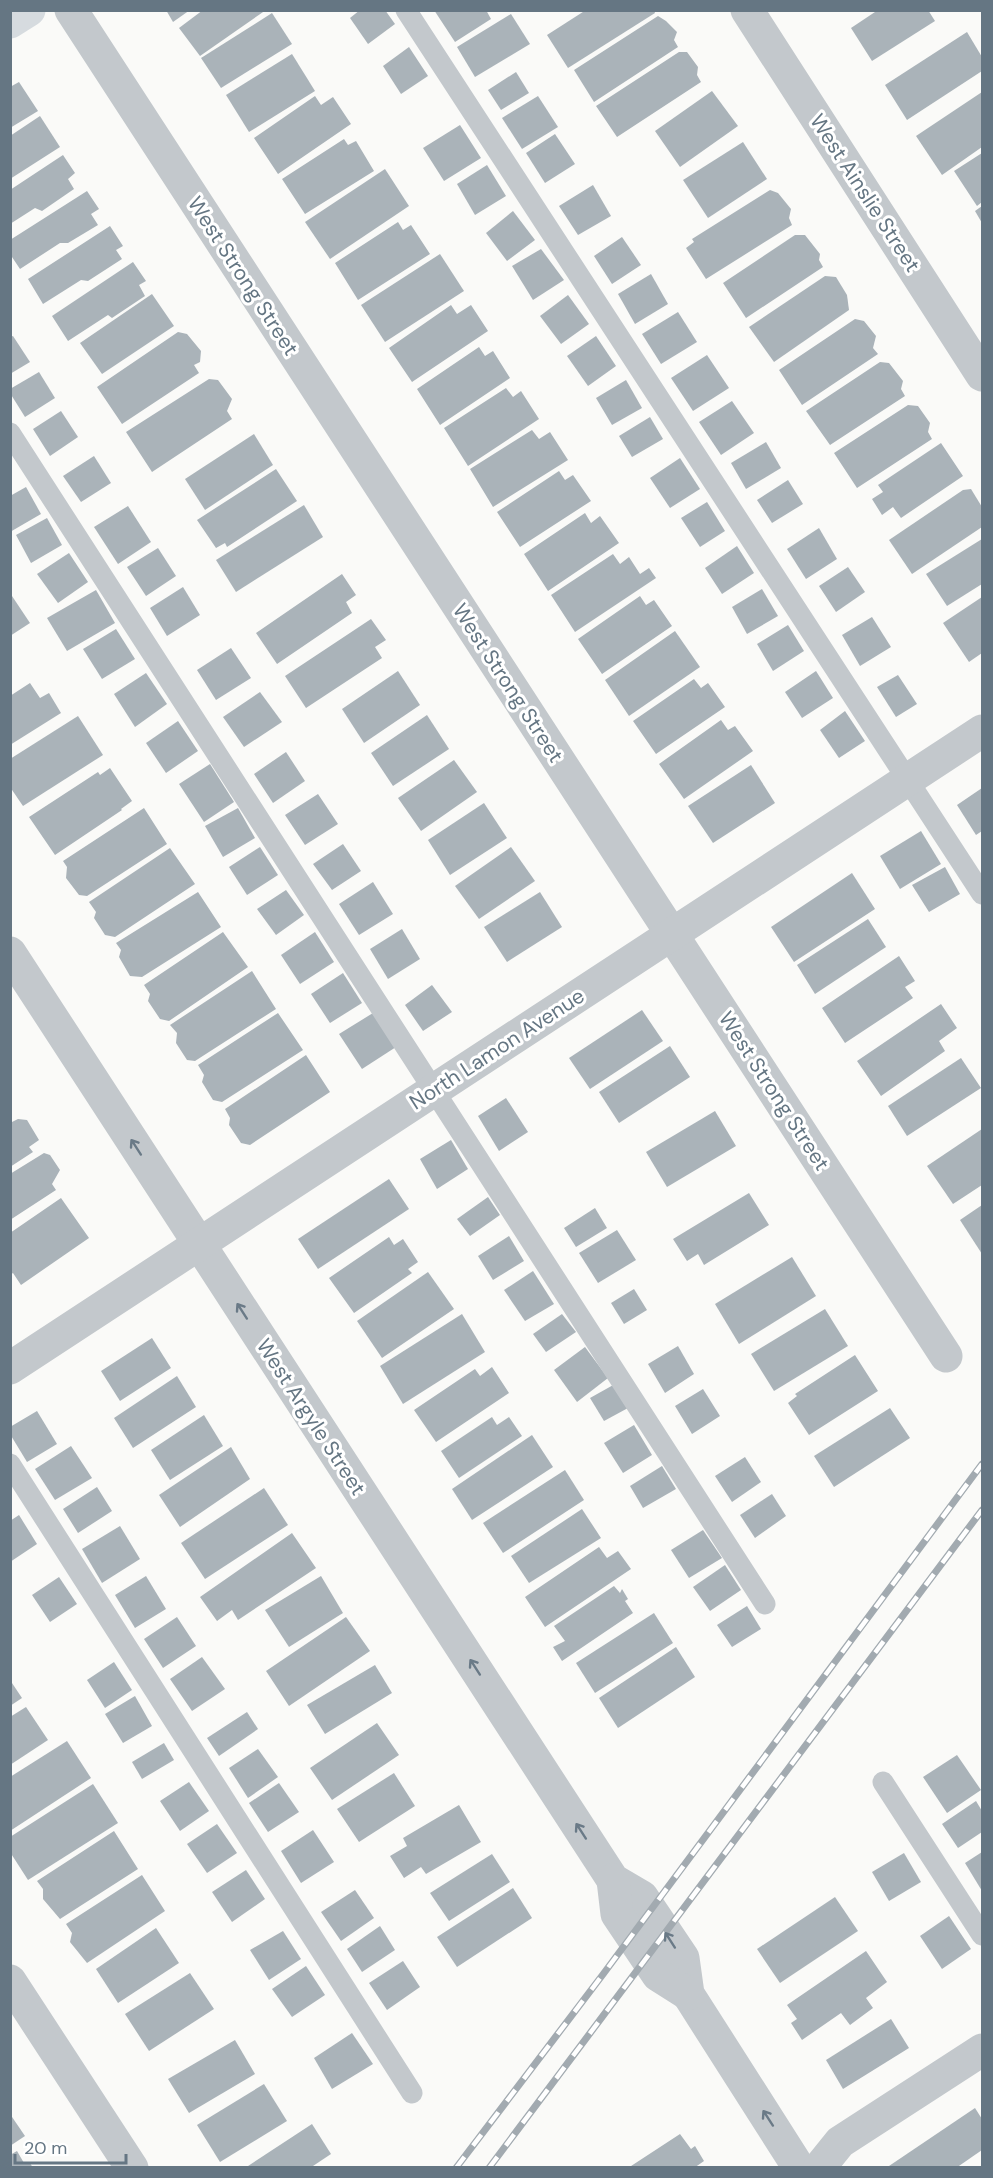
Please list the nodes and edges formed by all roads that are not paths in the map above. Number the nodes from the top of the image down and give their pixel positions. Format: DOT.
graph roads {
  1 [pos="29,10"];
  2 [pos="71,10"];
  3 [pos="406,10"];
  4 [pos="747,10"];
  5 [pos="10,22"];
  6 [pos="982,375"];
  7 [pos="10,433"];
  8 [pos="982,731"];
  9 [pos="908,779"];
  10 [pos="982,894"];
  11 [pos="672,934"];
  12 [pos="10,953"];
  13 [pos="434,1091"];
  14 [pos="199,1245"];
  15 [pos="946,1356"];
  16 [pos="10,1368"];
  17 [pos="10,1464"];
  18 [pos="765,1604"];
  19 [pos="883,1782"];
  20 [pos="982,1935"];
  21 [pos="10,1981"];
  22 [pos="982,2050"];
  23 [pos="412,2093"];
  24 [pos="132,2168"];
  25 [pos="799,2168"];
  26 [pos="819,2168"];
  1 -- 5 [label="main road"];
  2 -- 11 [label="street, West Strong Street"];
  3 -- 9 [label="lane"];
  4 -- 6 [label="street, West Ainslie Street"];
  7 -- 13 [label="lane"];
  8 -- 9 [label="street, North Lamon Avenue"];
  9 -- 10 [label="lane"];
  9 -- 11 [label="street, North Lamon Avenue"];
  11 -- 13 [label="street, North Lamon Avenue"];
  11 -- 15 [label="street, West Strong Street"];
  14 -- 12 [label="street, West Argyle Street, one-way"];
  13 -- 14 [label="street, North Lamon Avenue"];
  13 -- 18 [label="lane"];
  14 -- 16 [label="street, North Lamon Avenue"];
  25 -- 14 [label="street, West Argyle Street, one-way"];
  17 -- 23 [label="lane"];
  19 -- 20 [label="lane"];
  21 -- 24 [label="street"];
  22 -- 26 [label="street"];
}
